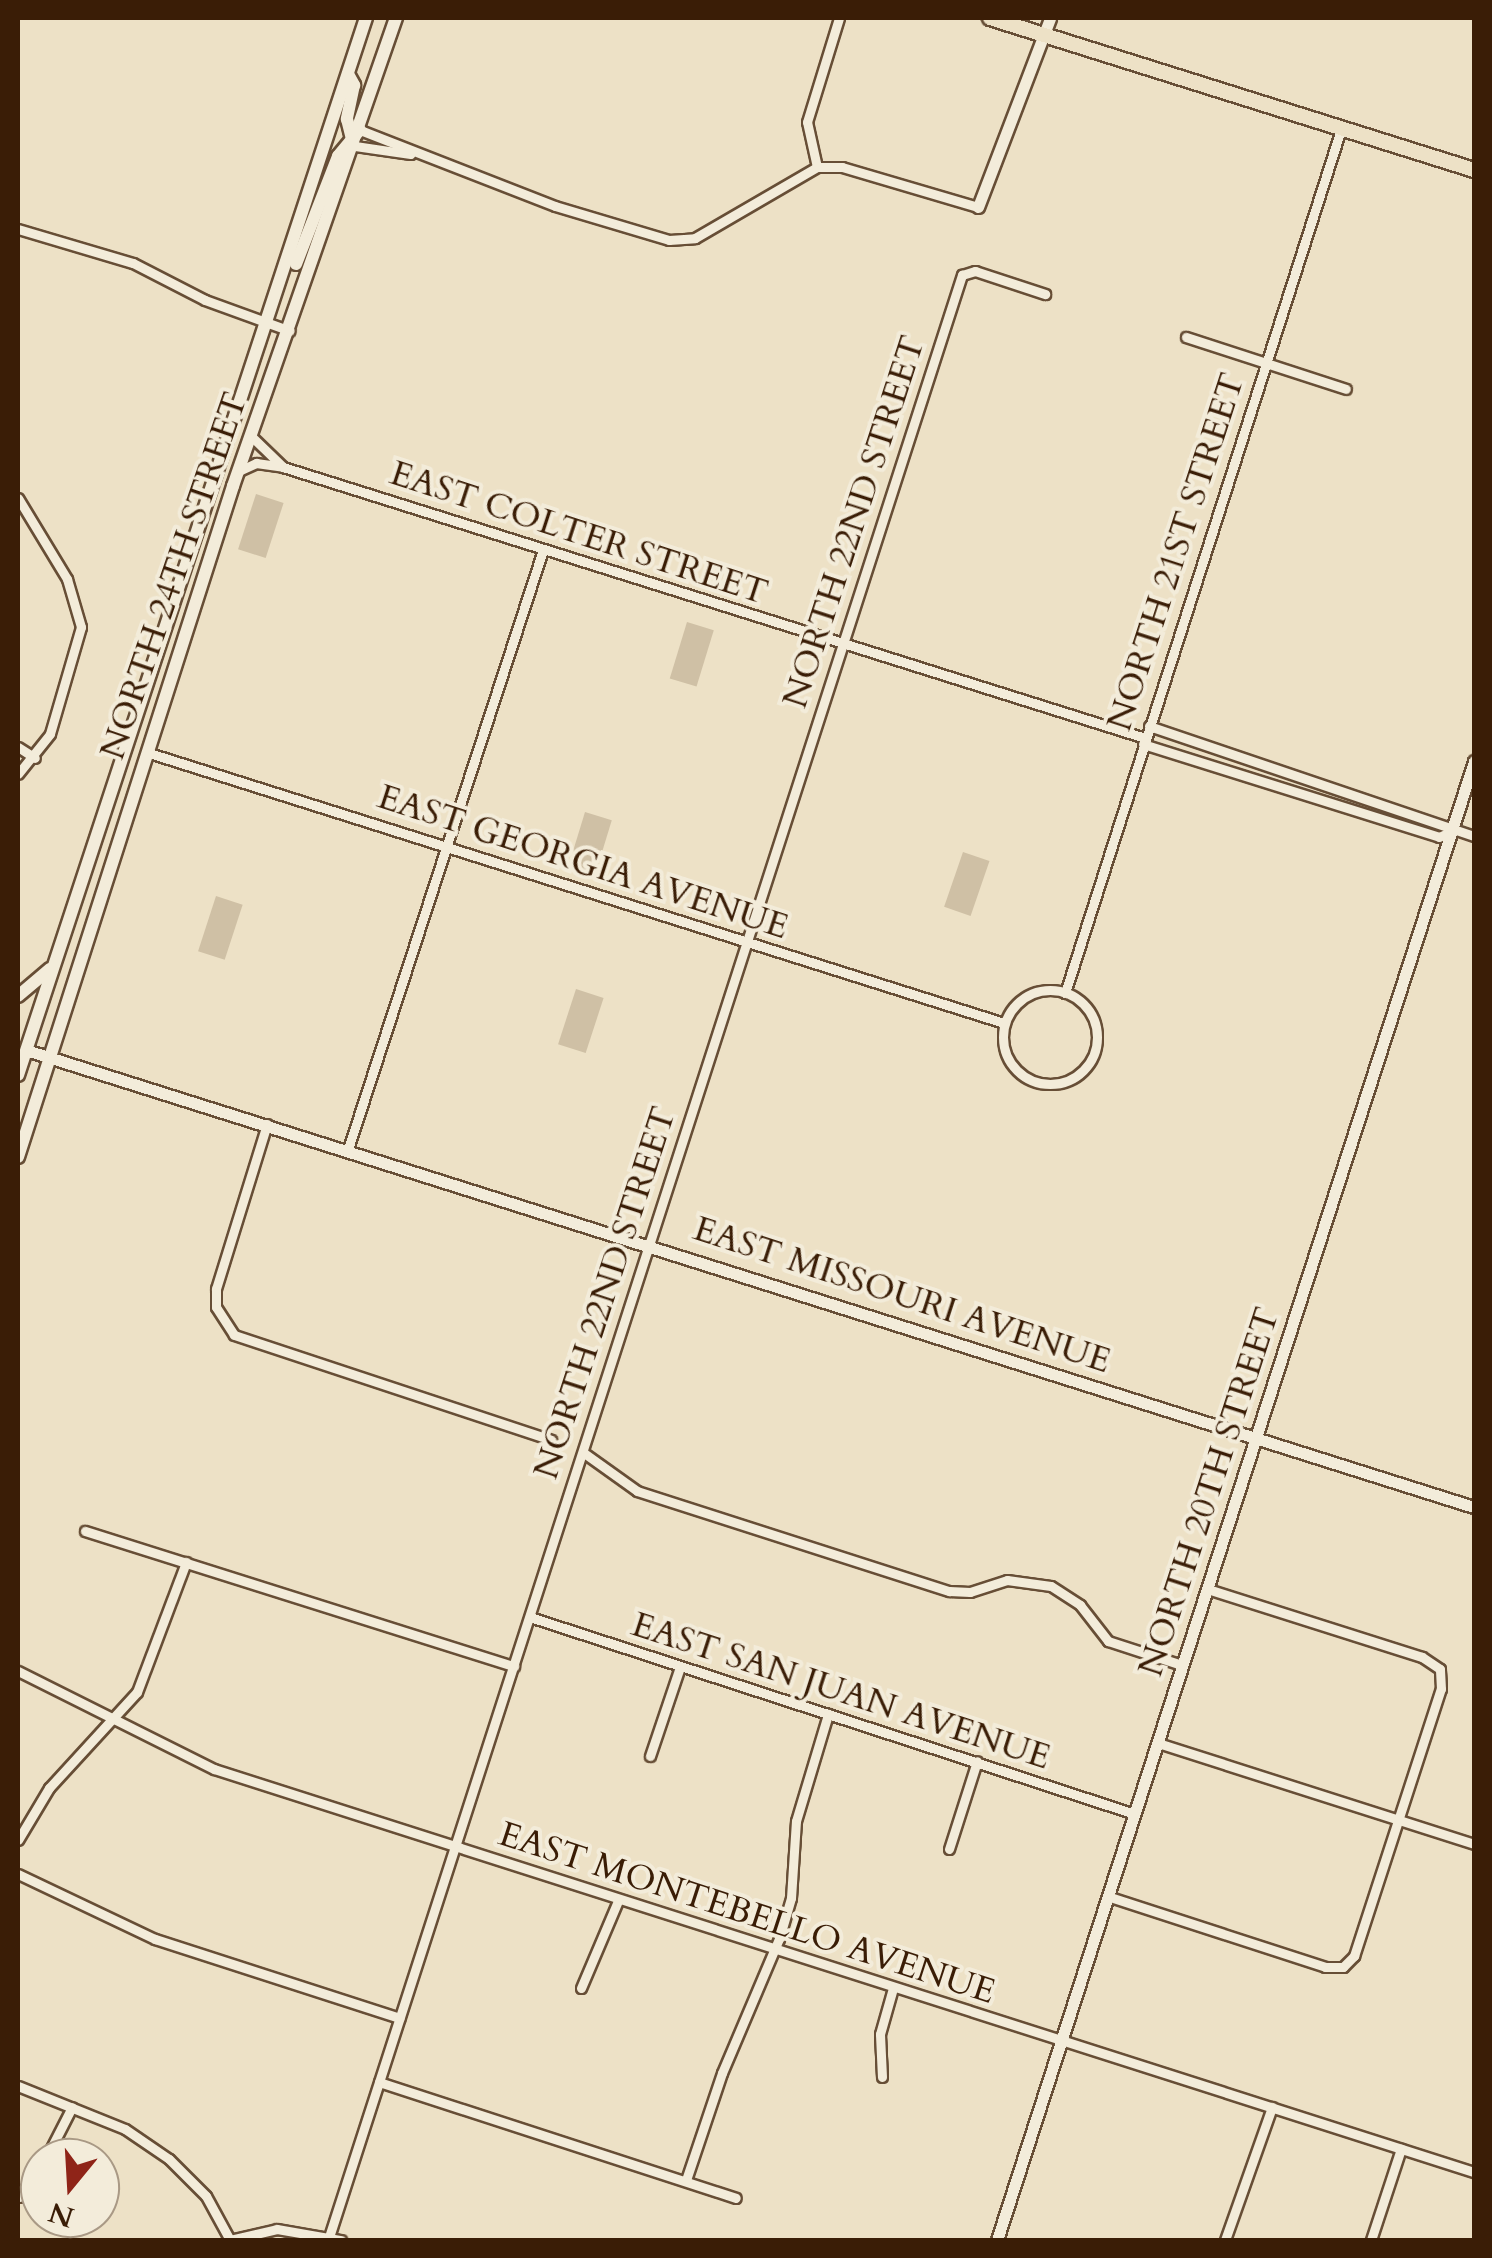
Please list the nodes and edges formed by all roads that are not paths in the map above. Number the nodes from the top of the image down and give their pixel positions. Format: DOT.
graph roads {
  1 [pos="366,18"];
  2 [pos="396,18"];
  3 [pos="838,18"];
  4 [pos="990,18"];
  5 [pos="1040,18"];
  6 [pos="1050,18"];
  7 [pos="1040,34"];
  8 [pos="348,74"];
  9 [pos="1341,129"];
  10 [pos="355,138"];
  11 [pos="412,154"];
  12 [pos="817,167"];
  13 [pos="1474,170"];
  14 [pos="978,207"];
  15 [pos="18,229"];
  16 [pos="1045,294"];
  17 [pos="268,324"];
  18 [pos="290,331"];
  19 [pos="1186,337"];
  20 [pos="1266,363"];
  21 [pos="1346,389"];
  22 [pos="252,436"];
  23 [pos="283,467"];
  24 [pos="238,471"];
  25 [pos="18,498"];
  26 [pos="542,550"];
  27 [pos="844,645"];
  28 [pos="1148,726"];
  29 [pos="1144,741"];
  30 [pos="18,747"];
  31 [pos="146,752"];
  32 [pos="34,758"];
  33 [pos="1474,761"];
  34 [pos="18,774"];
  35 [pos="1452,831"];
  36 [pos="1474,836"];
  37 [pos="443,847"];
  38 [pos="748,943"];
  39 [pos="54,963"];
  40 [pos="1065,992"];
  41 [pos="18,996"];
  42 [pos="1004,1023"];
  43 [pos="20,1047"];
  44 [pos="49,1057"];
  45 [pos="18,1075"];
  46 [pos="267,1124"];
  47 [pos="348,1149"];
  48 [pos="18,1157"];
  49 [pos="649,1244"];
  50 [pos="1256,1437"];
  51 [pos="552,1440"];
  52 [pos="584,1453"];
  53 [pos="1474,1507"];
  54 [pos="86,1531"];
  55 [pos="186,1562"];
  56 [pos="1207,1590"];
  57 [pos="530,1617"];
  58 [pos="1182,1664"];
  59 [pos="514,1666"];
  60 [pos="18,1670"];
  61 [pos="679,1670"];
  62 [pos="828,1714"];
  63 [pos="112,1722"];
  64 [pos="1158,1743"];
  65 [pos="650,1756"];
  66 [pos="977,1761"];
  67 [pos="1136,1814"];
  68 [pos="1398,1819"];
  69 [pos="18,1840"];
  70 [pos="1474,1844"];
  71 [pos="949,1848"];
  72 [pos="455,1849"];
  73 [pos="18,1874"];
  74 [pos="1110,1898"];
  75 [pos="618,1901"];
  76 [pos="776,1950"];
  77 [pos="581,1988"];
  78 [pos="893,1988"];
  79 [pos="400,2018"];
  80 [pos="1062,2041"];
  81 [pos="882,2078"];
  82 [pos="380,2082"];
  83 [pos="18,2086"];
  84 [pos="72,2108"];
  85 [pos="1272,2108"];
  86 [pos="56,2138"];
  87 [pos="1401,2149"];
  88 [pos="1474,2172"];
  89 [pos="686,2180"];
  90 [pos="736,2198"];
  91 [pos="328,2236"];
  92 [pos="230,2240"];
  93 [pos="341,2240"];
  94 [pos="996,2240"];
  95 [pos="1225,2240"];
  96 [pos="1371,2240"];
  1 -- 8 [label="main road, NORTH 24TH STREET"];
  2 -- 10 [label="main road, NORTH 24TH STREET"];
  3 -- 12 [label="street"];
  4 -- 7 [label="main road"];
  5 -- 7 [label="street"];
  6 -- 7 [label="street"];
  7 -- 9 [label="main road"];
  7 -- 14 [label="street"];
  8 -- 10 [label="main road"];
  8 -- 17 [label="main road, NORTH 24TH STREET"];
  9 -- 13 [label="main road"];
  9 -- 20 [label="street, NORTH 21ST STREET"];
  10 -- 11 [label="street"];
  10 -- 11 [label="street"];
  10 -- 17 [label="main road"];
  10 -- 18 [label="main road, NORTH 24TH STREET"];
  11 -- 12 [label="street"];
  12 -- 14 [label="street"];
  15 -- 17 [label="street"];
  16 -- 27 [label="street, NORTH 22ND STREET"];
  17 -- 18 [label="street"];
  17 -- 39 [label="main road, NORTH 24TH STREET"];
  18 -- 22 [label="main road, NORTH 24TH STREET"];
  19 -- 20 [label="street"];
  20 -- 21 [label="street"];
  20 -- 28 [label="street, NORTH 21ST STREET"];
  22 -- 23 [label="street, EAST COLTER STREET"];
  22 -- 24 [label="main road, NORTH 24TH STREET"];
  23 -- 24 [label="street, EAST COLTER STREET"];
  23 -- 26 [label="street, EAST COLTER STREET"];
  24 -- 31 [label="main road, NORTH 24TH STREET"];
  25 -- 32 [label="street"];
  26 -- 27 [label="street, EAST COLTER STREET"];
  26 -- 37 [label="street"];
  27 -- 29 [label="street, EAST COLTER STREET"];
  27 -- 38 [label="street, NORTH 22ND STREET"];
  28 -- 29 [label="street, NORTH 21ST STREET"];
  28 -- 35 [label="street, EAST COLTER STREET"];
  29 -- 35 [label="street, EAST COLTER STREET"];
  29 -- 40 [label="street, NORTH 21ST STREET"];
  30 -- 32 [label="street"];
  31 -- 37 [label="street, EAST GEORGIA AVENUE"];
  31 -- 44 [label="main road, NORTH 24TH STREET"];
  32 -- 34 [label="street"];
  33 -- 35 [label="street, NORTH 20TH STREET"];
  35 -- 36 [label="street, EAST COLTER STREET"];
  35 -- 50 [label="street, NORTH 20TH STREET"];
  37 -- 38 [label="street, EAST GEORGIA AVENUE"];
  37 -- 47 [label="street"];
  38 -- 42 [label="street, EAST GEORGIA AVENUE"];
  38 -- 49 [label="street, NORTH 22ND STREET"];
  39 -- 41 [label="main road"];
  39 -- 43 [label="main road, NORTH 24TH STREET"];
  40 -- 42 [label="street"];
  40 -- 42 [label="street"];
  43 -- 44 [label="street, EAST MISSOURI AVENUE"];
  43 -- 45 [label="main road, NORTH 24TH STREET"];
  44 -- 46 [label="street, EAST MISSOURI AVENUE"];
  44 -- 48 [label="main road, NORTH 24TH STREET"];
  46 -- 47 [label="street, EAST MISSOURI AVENUE"];
  46 -- 51 [label="street"];
  47 -- 49 [label="street, EAST MISSOURI AVENUE"];
  49 -- 50 [label="street, EAST MISSOURI AVENUE"];
  49 -- 52 [label="street, NORTH 22ND STREET"];
  50 -- 53 [label="street, EAST MISSOURI AVENUE"];
  50 -- 56 [label="street, NORTH 20TH STREET"];
  52 -- 57 [label="street, NORTH 22ND STREET"];
  52 -- 58 [label="street"];
  54 -- 55 [label="street"];
  55 -- 59 [label="street"];
  55 -- 63 [label="street"];
  56 -- 58 [label="street, NORTH 20TH STREET"];
  56 -- 68 [label="street"];
  57 -- 59 [label="street, NORTH 22ND STREET"];
  57 -- 61 [label="street, EAST SAN JUAN AVENUE"];
  58 -- 64 [label="street, NORTH 20TH STREET"];
  59 -- 72 [label="street, NORTH 22ND STREET"];
  60 -- 63 [label="street, EAST MONTEBELLO AVENUE"];
  61 -- 62 [label="street, EAST SAN JUAN AVENUE"];
  61 -- 65 [label="street"];
  62 -- 66 [label="street, EAST SAN JUAN AVENUE"];
  62 -- 76 [label="street"];
  63 -- 69 [label="street"];
  63 -- 72 [label="street, EAST MONTEBELLO AVENUE"];
  64 -- 67 [label="street, NORTH 20TH STREET"];
  64 -- 68 [label="street"];
  66 -- 67 [label="street, EAST SAN JUAN AVENUE"];
  66 -- 71 [label="street"];
  67 -- 74 [label="street, NORTH 20TH STREET"];
  68 -- 70 [label="street"];
  68 -- 74 [label="street"];
  72 -- 75 [label="street, EAST MONTEBELLO AVENUE"];
  72 -- 79 [label="street, NORTH 22ND STREET"];
  73 -- 79 [label="street"];
  74 -- 80 [label="street, NORTH 20TH STREET"];
  75 -- 76 [label="street, EAST MONTEBELLO AVENUE"];
  75 -- 77 [label="street"];
  76 -- 78 [label="street, EAST MONTEBELLO AVENUE"];
  76 -- 89 [label="street"];
  78 -- 80 [label="street, EAST MONTEBELLO AVENUE"];
  78 -- 81 [label="street"];
  79 -- 82 [label="street, NORTH 22ND STREET"];
  80 -- 85 [label="street, EAST MONTEBELLO AVENUE"];
  80 -- 94 [label="street, NORTH 20TH STREET"];
  82 -- 89 [label="street"];
  82 -- 91 [label="street, NORTH 22ND STREET"];
  83 -- 84 [label="street"];
  84 -- 86 [label="street"];
  84 -- 92 [label="street"];
  85 -- 87 [label="street, EAST MONTEBELLO AVENUE"];
  85 -- 95 [label="street"];
  87 -- 88 [label="street, EAST MONTEBELLO AVENUE"];
  87 -- 96 [label="street"];
  89 -- 90 [label="street"];
  91 -- 92 [label="street"];
  91 -- 93 [label="street"];
}
